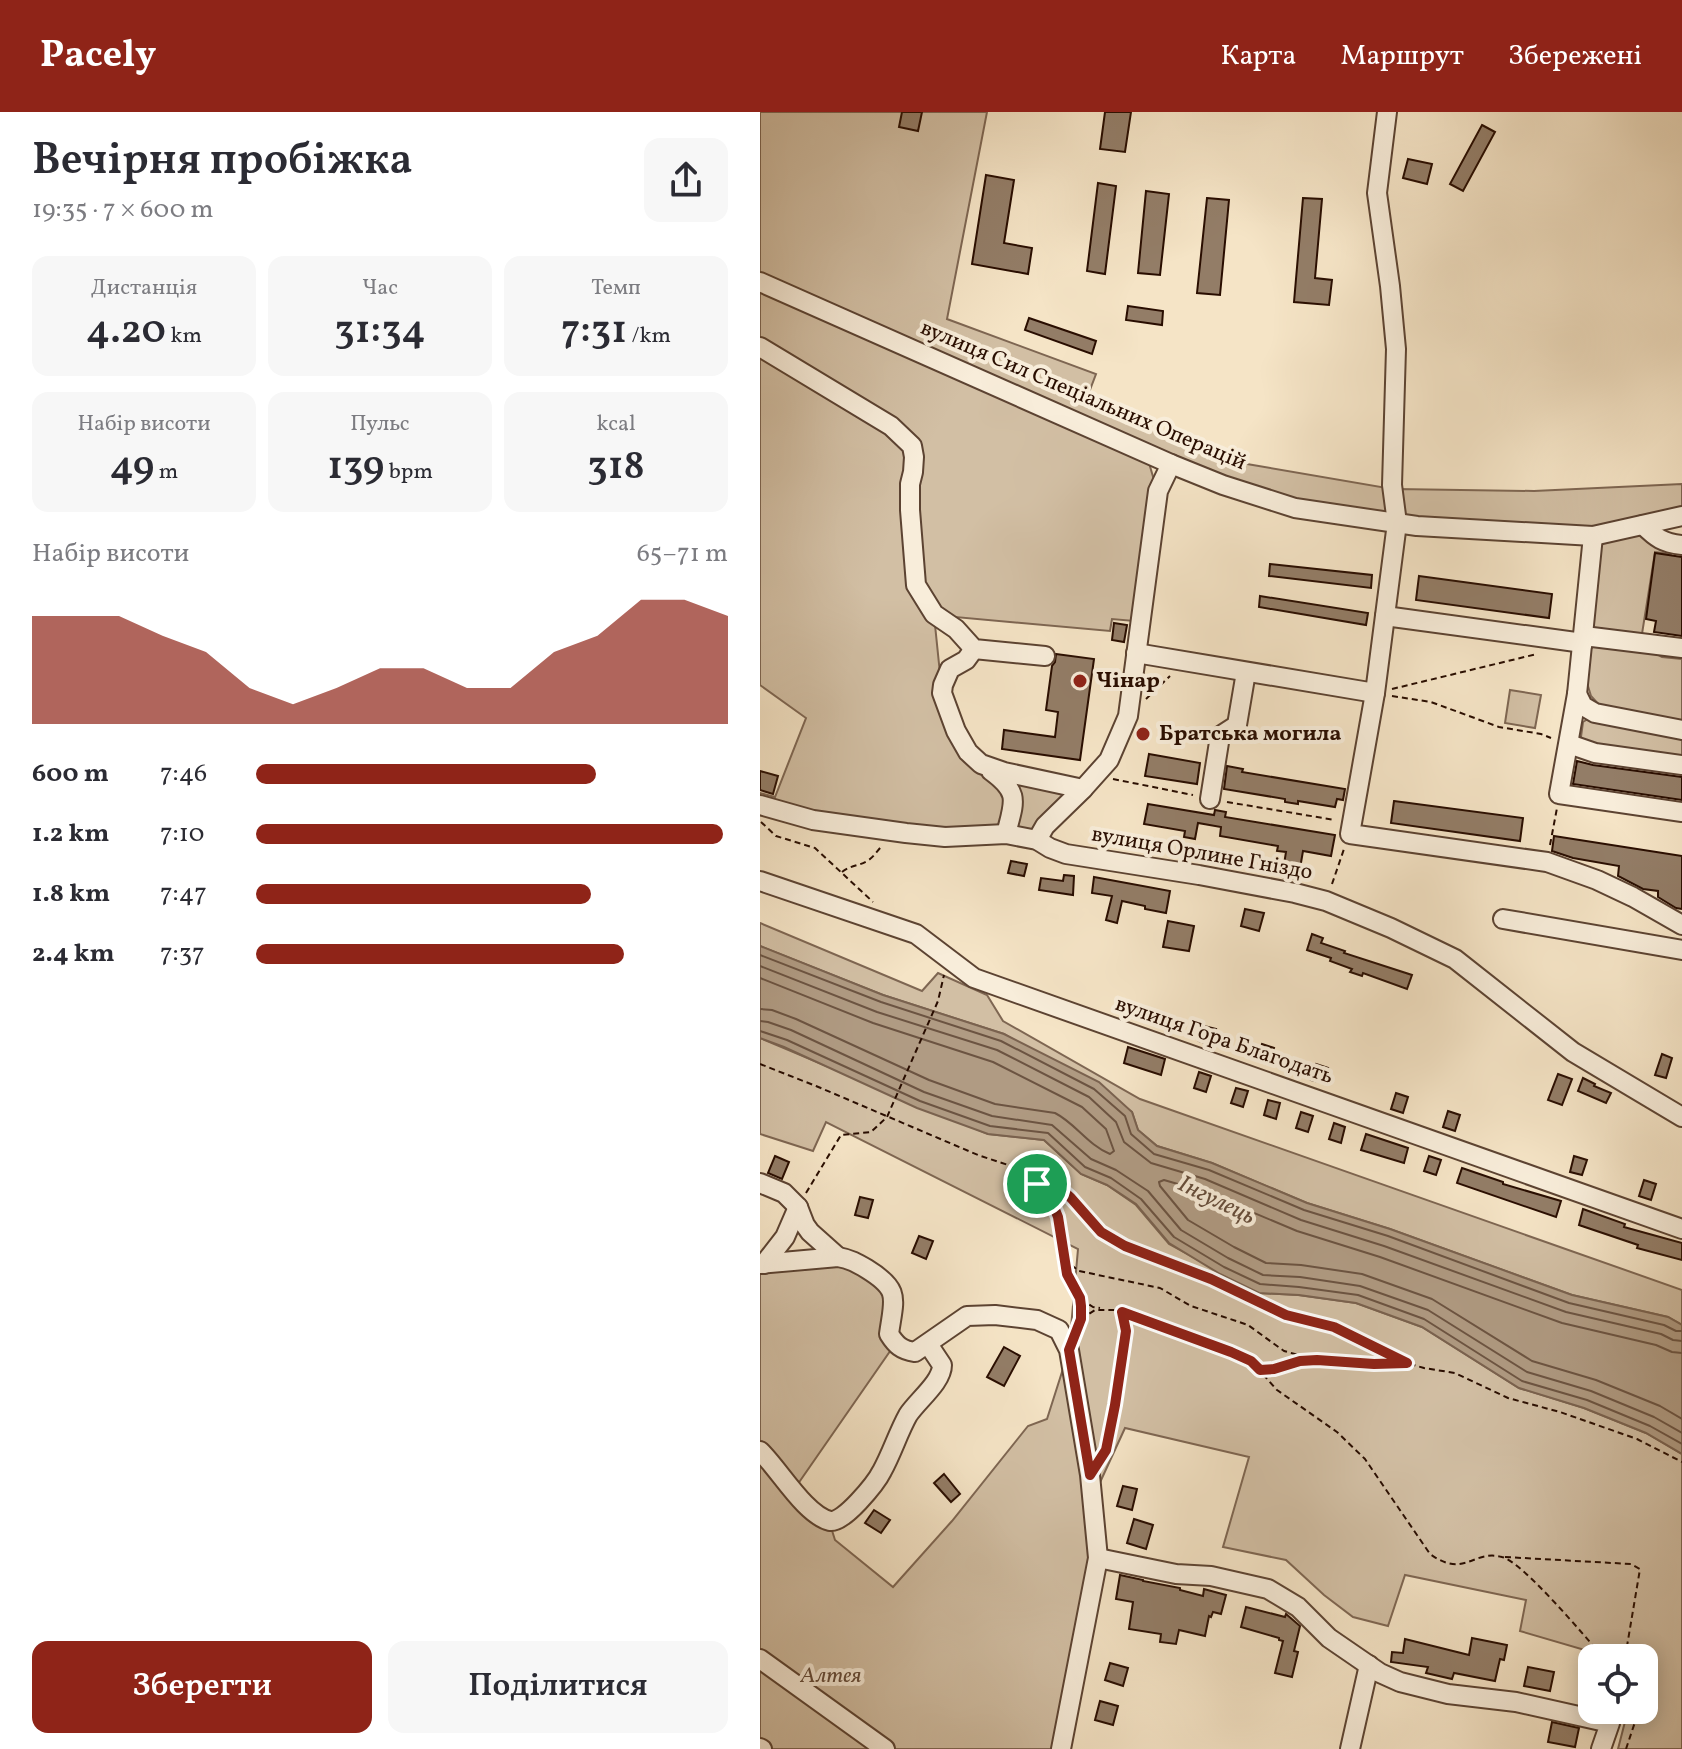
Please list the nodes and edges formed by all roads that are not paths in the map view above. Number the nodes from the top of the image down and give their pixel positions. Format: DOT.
graph roads {
  1 [pos="1387,112"];
  2 [pos="760,282"];
  3 [pos="760,347"];
  4 [pos="1171,464"];
  5 [pos="1682,516"];
  6 [pos="1397,523"];
  7 [pos="1643,525"];
  8 [pos="1593,536"];
  9 [pos="1682,545"];
  10 [pos="1385,616"];
  11 [pos="1584,639"];
  12 [pos="1682,648"];
  13 [pos="974,649"];
  14 [pos="1136,653"];
  15 [pos="1045,656"];
  16 [pos="1246,672"];
  17 [pos="1375,693"];
  18 [pos="1577,694"];
  19 [pos="1682,730"];
  20 [pos="1569,744"];
  21 [pos="981,764"];
  22 [pos="1682,765"];
  23 [pos="1083,789"];
  24 [pos="1210,799"];
  25 [pos="760,805"];
  26 [pos="1682,812"];
  27 [pos="1006,834"];
  28 [pos="1037,840"];
  29 [pos="760,881"];
  30 [pos="1503,919"];
  31 [pos="1682,925"];
  32 [pos="1682,950"];
  33 [pos="1682,1117"];
  34 [pos="760,1183"];
  35 [pos="798,1207"];
  36 [pos="1682,1229"];
  37 [pos="838,1257"];
  38 [pos="762,1264"];
  39 [pos="928,1344"];
  40 [pos="760,1451"];
  41 [pos="1098,1558"];
  42 [pos="760,1659"];
  43 [pos="1369,1665"];
  44 [pos="885,1749"];
  45 [pos="1061,1749"];
  46 [pos="1350,1749"];
  47 [pos="1601,1749"];
  1 -- 6 [label="street"];
  2 -- 4 [label="street, вулиця Сил Спеціальних Операцій"];
  3 -- 13 [label="street"];
  4 -- 6 [label="street, вулиця Сил Спеціальних Операцій"];
  4 -- 14 [label="street"];
  5 -- 7 [label="street, вулиця Сил Спеціальних Операцій"];
  6 -- 8 [label="street, вулиця Сил Спеціальних Операцій"];
  6 -- 10 [label="street"];
  7 -- 8 [label="street, вулиця Сил Спеціальних Операцій"];
  7 -- 9 [label="street"];
  8 -- 11 [label="street"];
  10 -- 11 [label="street"];
  10 -- 17 [label="street"];
  11 -- 12 [label="street"];
  11 -- 18 [label="street"];
  13 -- 15 [label="street"];
  13 -- 21 [label="street"];
  14 -- 16 [label="street"];
  14 -- 23 [label="street"];
  16 -- 17 [label="street"];
  16 -- 24 [label="street"];
  17 -- 31 [label="street"];
  18 -- 19 [label="street"];
  18 -- 20 [label="street"];
  20 -- 22 [label="street"];
  20 -- 26 [label="street"];
  21 -- 23 [label="street"];
  21 -- 27 [label="street"];
  23 -- 28 [label="street"];
  25 -- 27 [label="street, вулиця Орлине Гніздо"];
  27 -- 28 [label="street, вулиця Орлине Гніздо"];
  28 -- 33 [label="street, вулиця Орлине Гніздо"];
  29 -- 36 [label="street, вулиця Гора Благодать"];
  30 -- 32 [label="street"];
  34 -- 35 [label="street"];
  35 -- 37 [label="street"];
  35 -- 38 [label="street"];
  37 -- 38 [label="street"];
  37 -- 39 [label="street"];
  39 -- 40 [label="street"];
  39 -- 41 [label="street"];
  41 -- 43 [label="street"];
  41 -- 45 [label="street"];
  42 -- 44 [label="street"];
  43 -- 46 [label="street"];
  43 -- 47 [label="street"];
}
